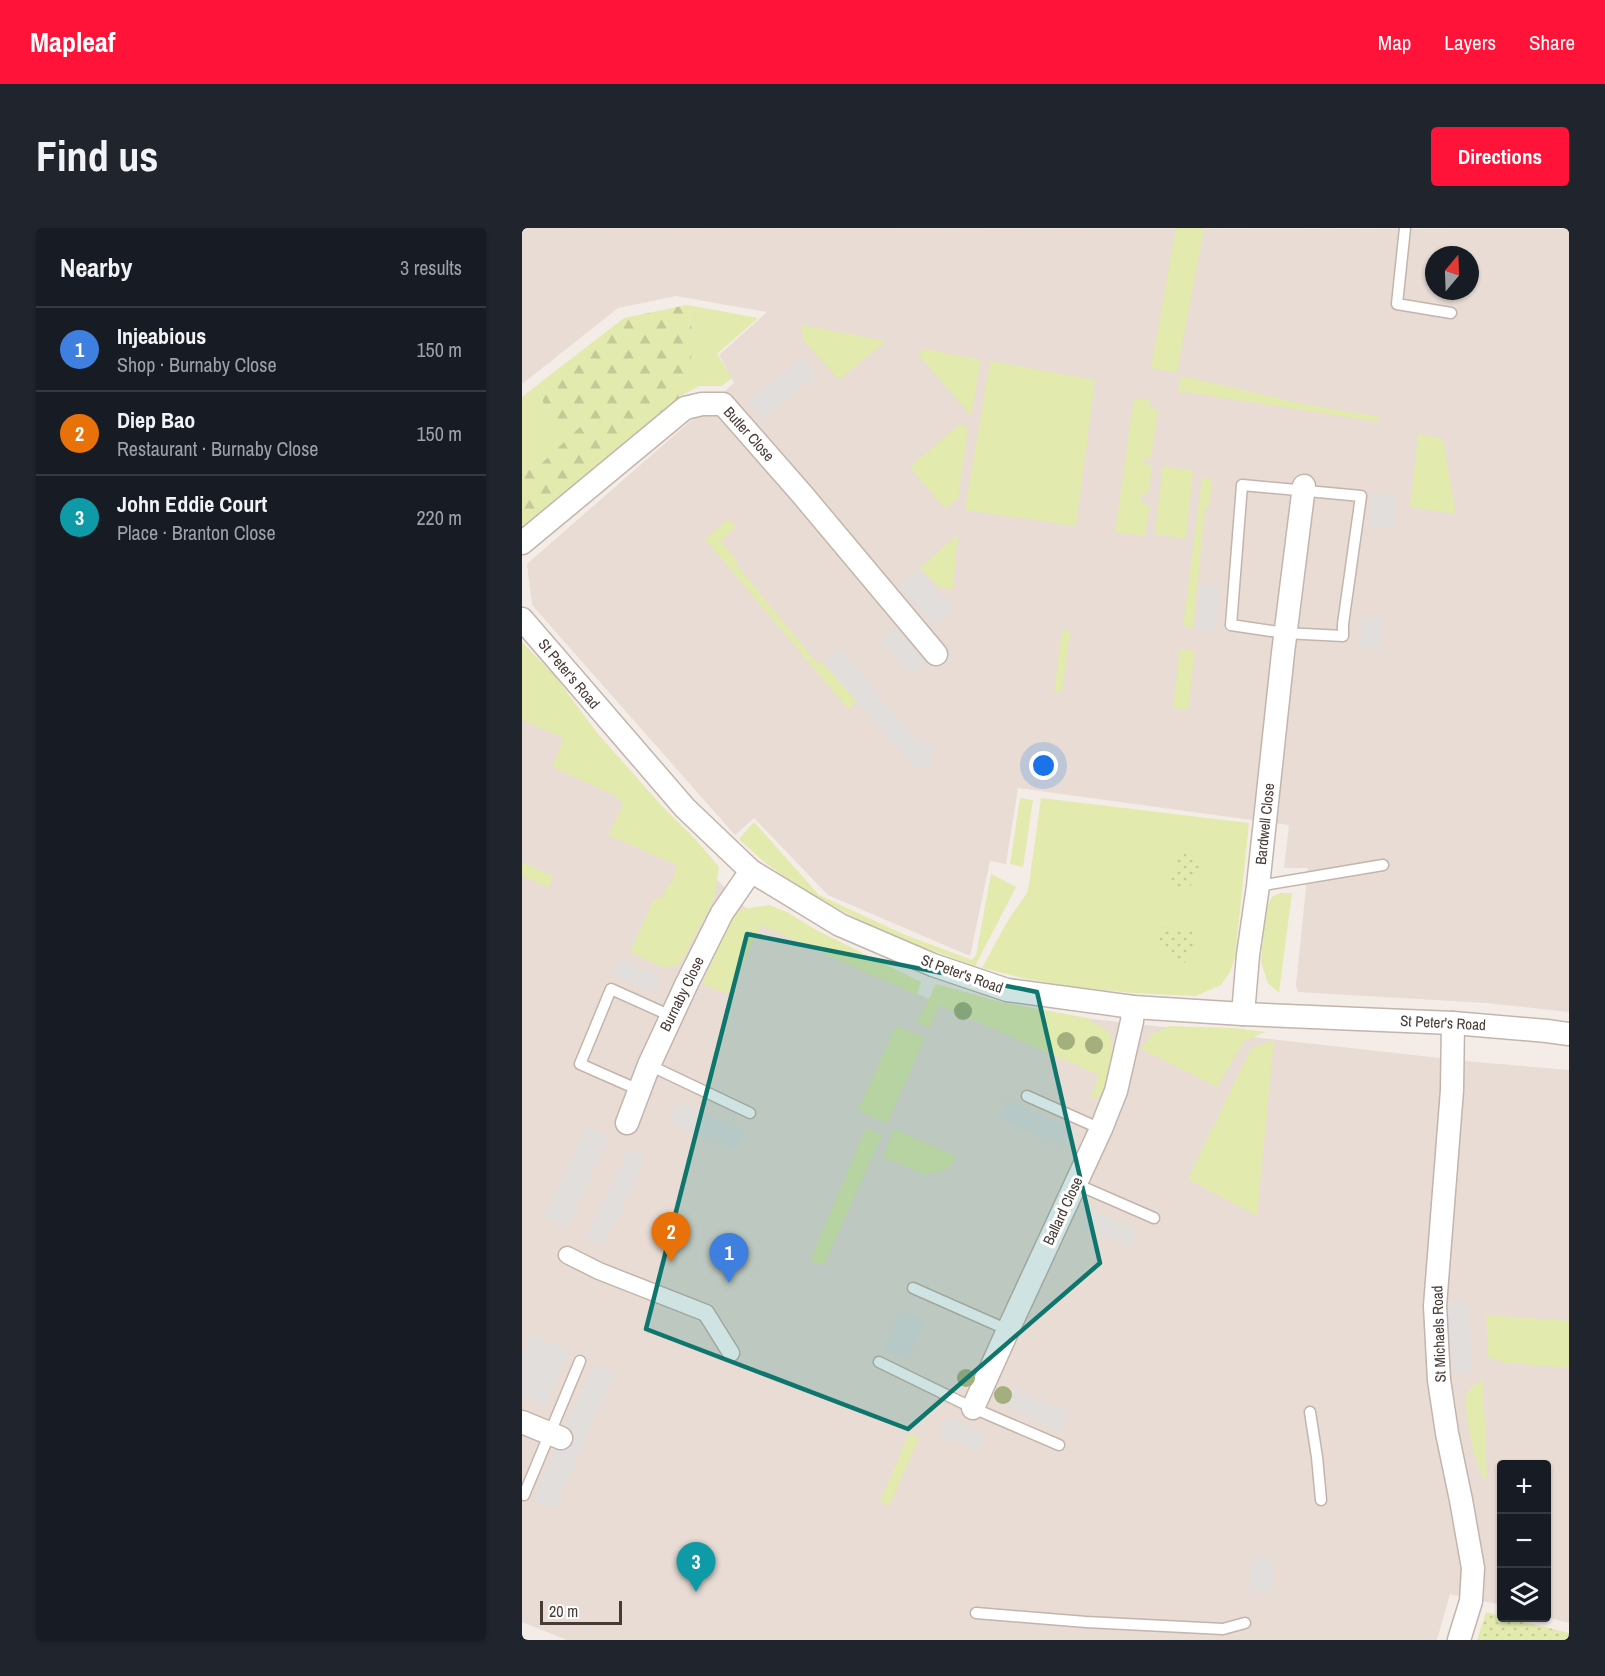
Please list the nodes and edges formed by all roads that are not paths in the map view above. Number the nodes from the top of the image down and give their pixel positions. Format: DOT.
graph roads {
  1 [pos="1405,228"];
  2 [pos="1451,312"];
  3 [pos="1304,488"];
  4 [pos="522,543"];
  5 [pos="522,619"];
  6 [pos="1285,633"];
  7 [pos="936,654"];
  8 [pos="1383,865"];
  9 [pos="751,871"];
  10 [pos="1258,886"];
  11 [pos="1132,1006"];
  12 [pos="1243,1014"];
  13 [pos="671,1016"];
  14 [pos="1453,1023"];
  15 [pos="1569,1034"];
  16 [pos="649,1065"];
  17 [pos="639,1090"];
  18 [pos="1027,1096"];
  19 [pos="750,1113"];
  20 [pos="627,1123"];
  21 [pos="1101,1129"];
  22 [pos="1076,1184"];
  23 [pos="1154,1218"];
  24 [pos="567,1255"];
  25 [pos="913,1288"];
  26 [pos="1008,1330"];
  27 [pos="731,1353"];
  28 [pos="580,1360"];
  29 [pos="879,1362"];
  30 [pos="973,1408"];
  31 [pos="1310,1412"];
  32 [pos="522,1422"];
  33 [pos="555,1436"];
  34 [pos="1059,1445"];
  35 [pos="524,1495"];
  36 [pos="1321,1500"];
  37 [pos="976,1613"];
  38 [pos="1245,1623"];
  39 [pos="1459,1640"];
  1 -- 2 [label="lane"];
  3 -- 6 [label="street, Bardwell Close"];
  3 -- 6 [label="lane"];
  3 -- 6 [label="lane"];
  4 -- 7 [label="street, Butler Close"];
  5 -- 9 [label="street, St Peter's Road"];
  6 -- 10 [label="street, Bardwell Close"];
  8 -- 10 [label="lane"];
  9 -- 11 [label="street, St Peter's Road"];
  9 -- 13 [label="street, Burnaby Close"];
  10 -- 12 [label="street, Bardwell Close"];
  11 -- 12 [label="street, St Peter's Road"];
  11 -- 21 [label="street, Ballard Close"];
  12 -- 14 [label="street, St Peter's Road"];
  13 -- 16 [label="street, Burnaby Close"];
  13 -- 17 [label="lane"];
  14 -- 15 [label="street, St Peter's Road"];
  14 -- 39 [label="street, St Michaels Road"];
  16 -- 17 [label="street, Burnaby Close"];
  16 -- 19 [label="lane"];
  17 -- 20 [label="street, Burnaby Close"];
  18 -- 21 [label="lane"];
  21 -- 22 [label="street, Ballard Close"];
  22 -- 23 [label="lane"];
  22 -- 26 [label="street, Ballard Close"];
  24 -- 27 [label="street"];
  25 -- 26 [label="lane"];
  26 -- 30 [label="street, Ballard Close"];
  28 -- 33 [label="lane"];
  29 -- 30 [label="lane"];
  30 -- 34 [label="lane"];
  31 -- 36 [label="lane"];
  32 -- 33 [label="street"];
  33 -- 35 [label="lane"];
  37 -- 38 [label="lane"];
}
